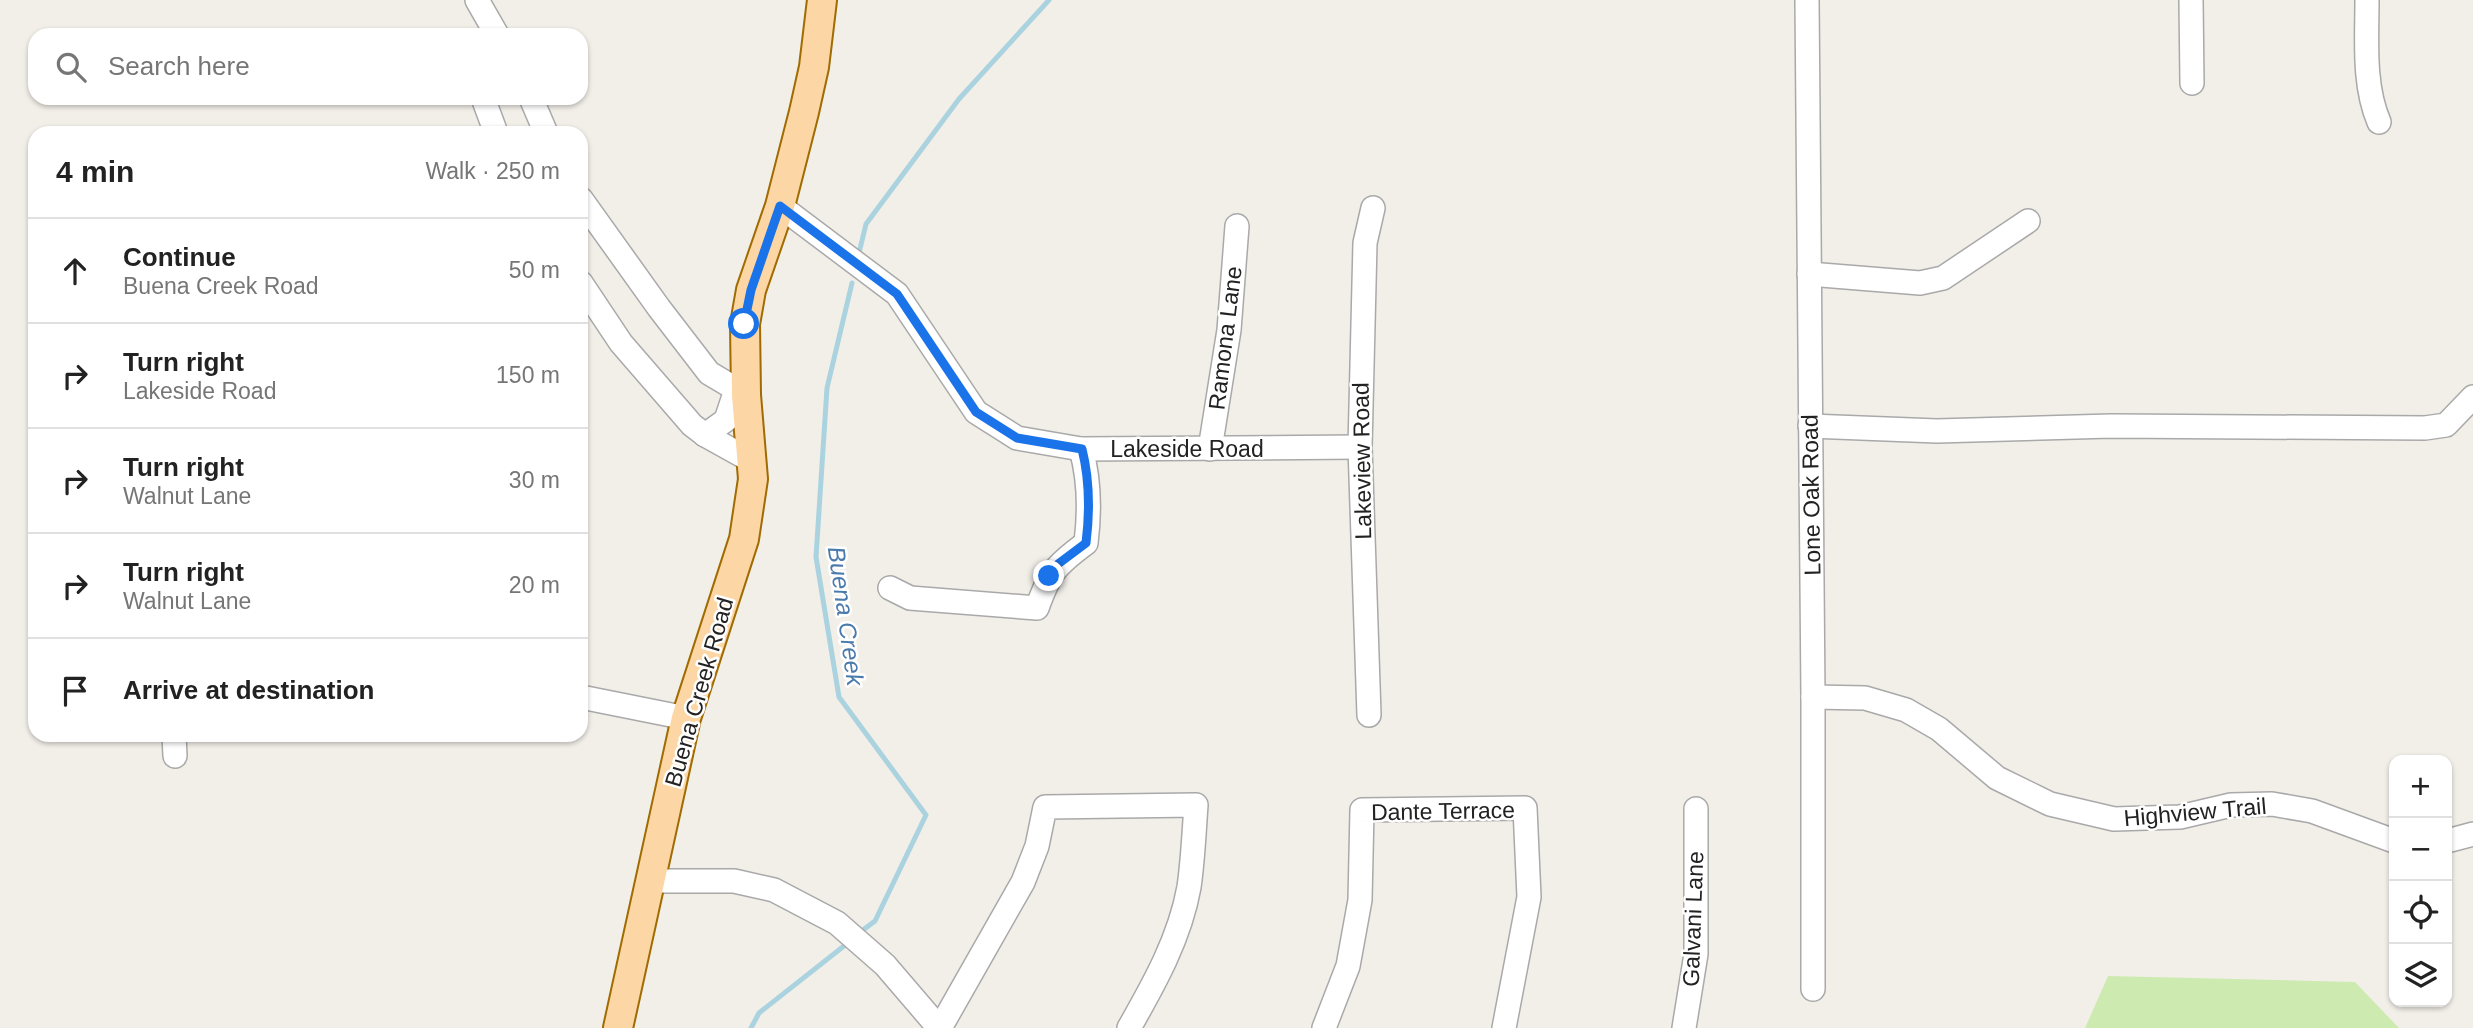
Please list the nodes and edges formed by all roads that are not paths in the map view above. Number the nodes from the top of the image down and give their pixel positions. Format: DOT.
graph roads {
  1 [pos="477,0"];
  2 [pos="822,0"];
  3 [pos="1807,0"];
  4 [pos="2191,0"];
  5 [pos="2367,0"];
  6 [pos="493,28"];
  7 [pos="2192,83"];
  8 [pos="486,105"];
  9 [pos="534,105"];
  10 [pos="2378,122"];
  11 [pos="493,126"];
  12 [pos="543,126"];
  13 [pos="780,206"];
  14 [pos="1373,208"];
  15 [pos="588,209"];
  16 [pos="2028,221"];
  17 [pos="1237,226"];
  18 [pos="1809,274"];
  19 [pos="588,293"];
  20 [pos="741,392"];
  21 [pos="2473,397"];
  22 [pos="1810,426"];
  23 [pos="705,435"];
  24 [pos="1360,447"];
  25 [pos="1082,449"];
  26 [pos="1210,449"];
  27 [pos="750,460"];
  28 [pos="890,588"];
  29 [pos="1813,697"];
  30 [pos="588,698"];
  31 [pos="1369,715"];
  32 [pos="686,718"];
  33 [pos="1696,809"];
  34 [pos="2473,834"];
  35 [pos="2389,839"];
  36 [pos="2452,840"];
  37 [pos="649,880"];
  38 [pos="1813,989"];
  39 [pos="618,1028"];
  40 [pos="939,1028"];
  41 [pos="1129,1028"];
  42 [pos="1324,1028"];
  43 [pos="1504,1028"];
  44 [pos="1684,1028"];
  1 -- 6 [label="street"];
  2 -- 13 [label="main road, Buena Creek Road"];
  3 -- 18 [label="street, Lone Oak Road"];
  4 -- 7 [label="street"];
  5 -- 10 [label="street"];
  8 -- 11 [label="street"];
  9 -- 12 [label="street"];
  13 -- 20 [label="main road, Buena Creek Road"];
  13 -- 25 [label="street, Lakeside Road"];
  14 -- 24 [label="street, Lakeview Road"];
  15 -- 20 [label="street"];
  16 -- 18 [label="street"];
  17 -- 26 [label="street, Ramona Lane"];
  18 -- 22 [label="street, Lone Oak Road"];
  19 -- 23 [label="street"];
  20 -- 23 [label="street"];
  20 -- 27 [label="main road, Buena Creek Road"];
  21 -- 22 [label="street"];
  22 -- 29 [label="street, Lone Oak Road"];
  23 -- 27 [label="street"];
  24 -- 26 [label="street, Lakeside Road"];
  24 -- 31 [label="street, Lakeview Road"];
  25 -- 26 [label="street, Lakeside Road"];
  25 -- 28 [label="street"];
  27 -- 32 [label="main road, Buena Creek Road"];
  29 -- 35 [label="street, Highview Trail"];
  29 -- 38 [label="street, Lone Oak Road"];
  30 -- 32 [label="street"];
  32 -- 37 [label="main road, Buena Creek Road"];
  33 -- 44 [label="street, Galvani Lane"];
  34 -- 36 [label="street"];
  37 -- 39 [label="main road, Buena Creek Road"];
  37 -- 40 [label="street"];
  40 -- 41 [label="street"];
  42 -- 43 [label="street, Dante Terrace"];
}
